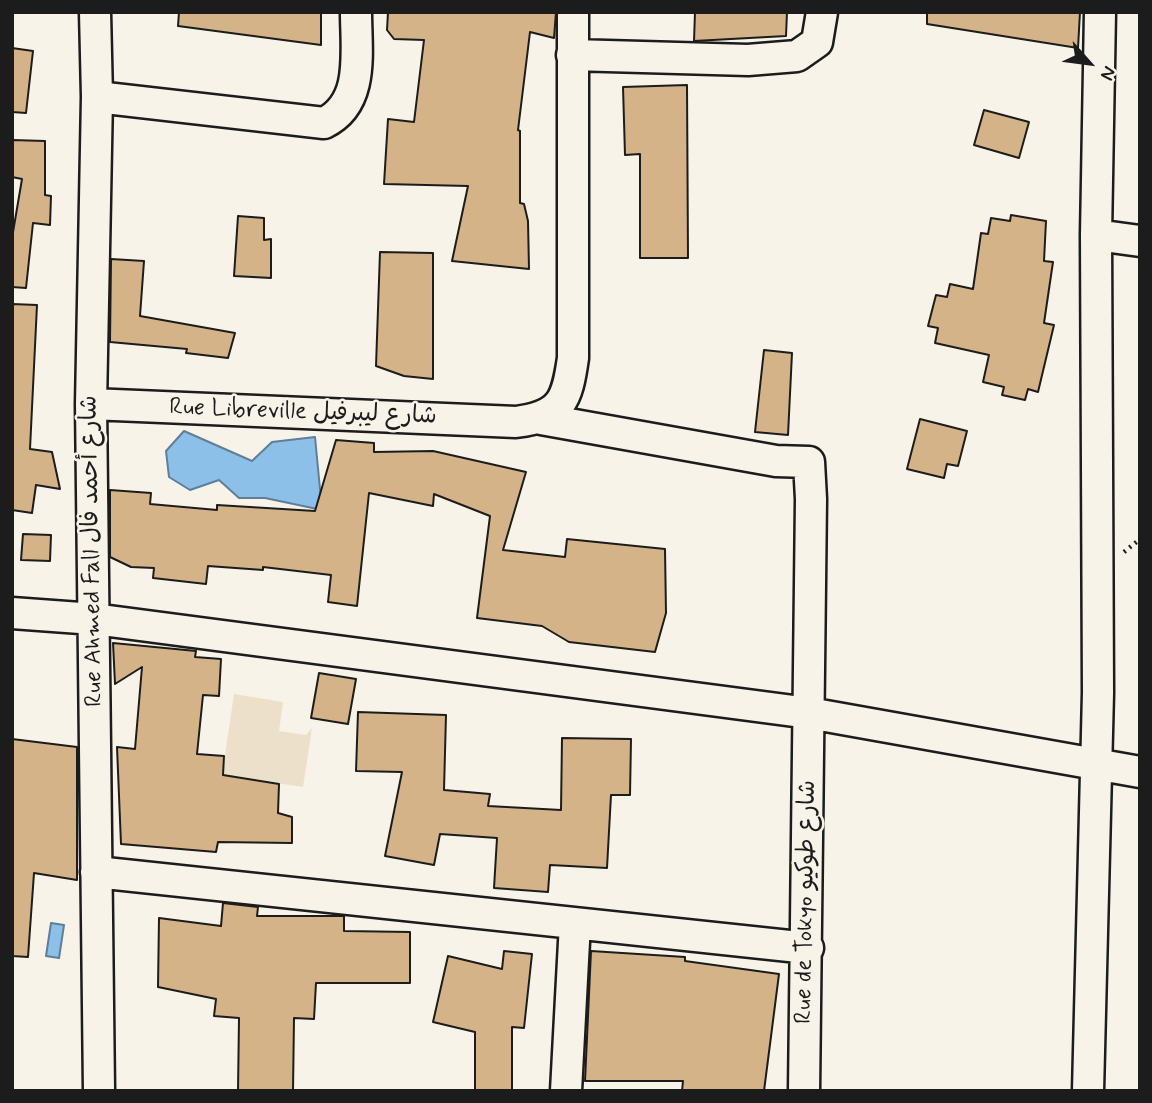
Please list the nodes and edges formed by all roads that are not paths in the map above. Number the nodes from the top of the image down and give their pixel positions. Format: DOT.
graph roads {
  1 [pos="95,12"];
  2 [pos="356,12"];
  3 [pos="573,12"];
  4 [pos="822,12"];
  5 [pos="1100,12"];
  6 [pos="572,55"];
  7 [pos="97,97"];
  8 [pos="1096,235"];
  9 [pos="1140,241"];
  10 [pos="91,404"];
  11 [pos="528,421"];
  12 [pos="12,613"];
  13 [pos="94,619"];
  14 [pos="809,713"];
  15 [pos="1095,763"];
  16 [pos="1140,772"];
  17 [pos="96,872"];
  18 [pos="575,923"];
  19 [pos="808,948"];
  20 [pos="99,1091"];
  21 [pos="566,1091"];
  22 [pos="804,1091"];
  23 [pos="1088,1091"];
  1 -- 7 [label="street, Rue Ahmed Fall شارع أحمد فال"];
  2 -- 7 [label="street"];
  3 -- 6 [label="street"];
  4 -- 6 [label="street"];
  5 -- 8 [label="street"];
  6 -- 11 [label="street"];
  7 -- 10 [label="street, Rue Ahmed Fall شارع أحمد فال"];
  8 -- 9 [label="street"];
  8 -- 15 [label="street"];
  10 -- 11 [label="street, Rue Libreville شارع ليبرفيل"];
  10 -- 13 [label="street, Rue Ahmed Fall شارع أحمد فال"];
  11 -- 14 [label="street, Rue Libreville شارع ليبرفيل"];
  12 -- 13 [label="street"];
  13 -- 14 [label="street"];
  13 -- 17 [label="street, Rue Ahmed Fall شارع أحمد فال"];
  14 -- 15 [label="street"];
  14 -- 19 [label="street, Rue de Tokyo شارع طوكيو"];
  15 -- 16 [label="street"];
  15 -- 23 [label="street"];
  17 -- 18 [label="street"];
  17 -- 20 [label="street, Rue Ahmed Fall شارع أحمد فال"];
  18 -- 19 [label="street"];
  18 -- 21 [label="street"];
  19 -- 22 [label="street, Rue de Tokyo شارع طوكيو"];
}
